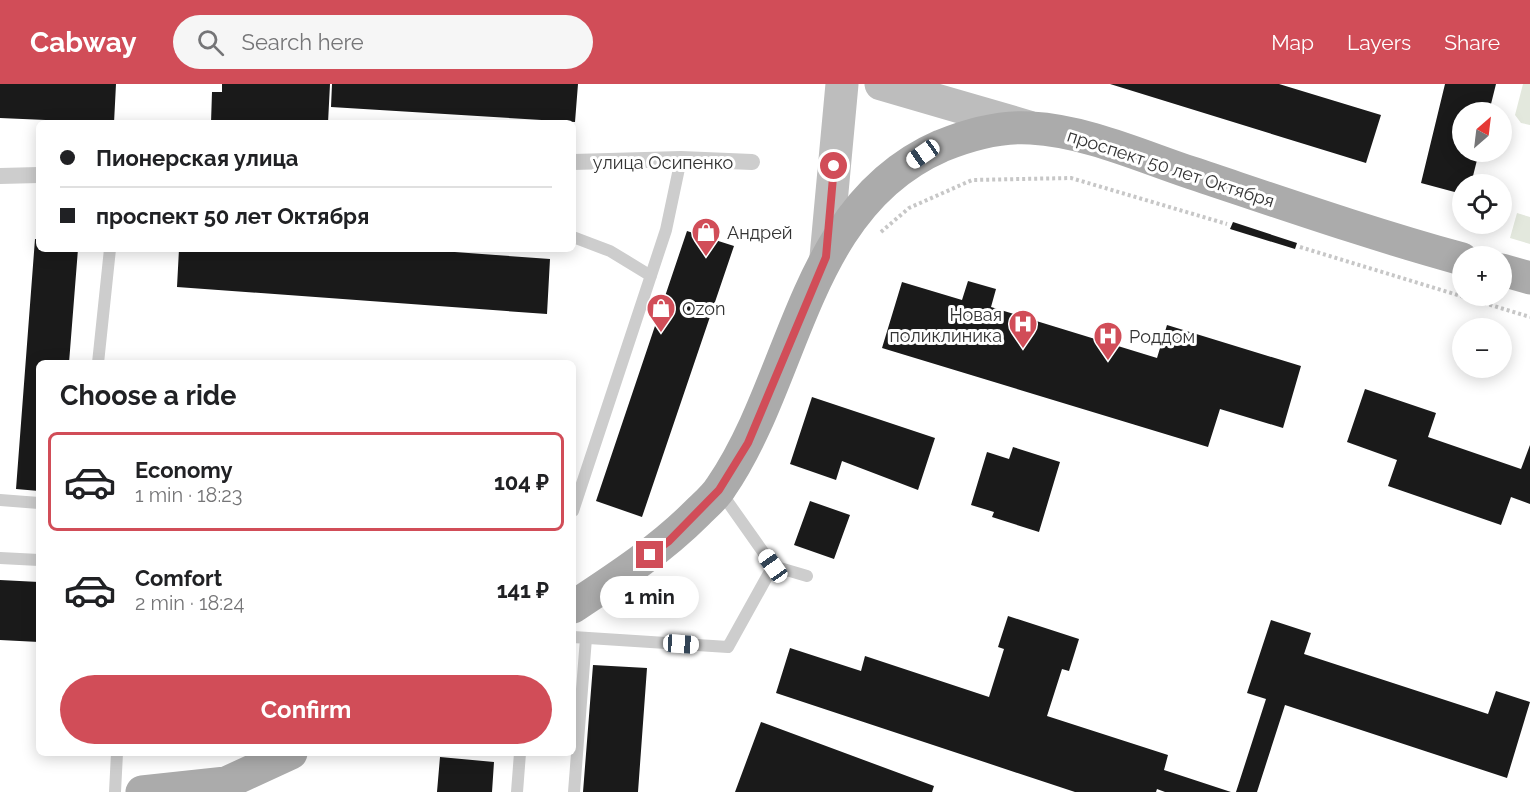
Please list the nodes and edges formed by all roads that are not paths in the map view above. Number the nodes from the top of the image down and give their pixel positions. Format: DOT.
graph roads {
  1 [pos="842,84"];
  2 [pos="881,84"];
  3 [pos="1030,127"];
  4 [pos="681,159"];
  5 [pos="576,162"];
  6 [pos="752,162"];
  7 [pos="36,175"];
  8 [pos="0,176"];
  9 [pos="576,238"];
  10 [pos="110,252"];
  11 [pos="1452,256"];
  12 [pos="826,257"];
  13 [pos="1512,273"];
  14 [pos="651,276"];
  15 [pos="1530,278"];
  16 [pos="98,360"];
  17 [pos="719,490"];
  18 [pos="0,500"];
  19 [pos="576,502"];
  20 [pos="36,503"];
  21 [pos="0,558"];
  22 [pos="36,560"];
  23 [pos="773,566"];
  24 [pos="807,576"];
  25 [pos="576,605"];
  26 [pos="579,637"];
  27 [pos="576,730"];
  28 [pos="117,756"];
  29 [pos="286,756"];
  30 [pos="520,756"];
  31 [pos="575,756"];
  32 [pos="228,788"];
  33 [pos="115,792"];
  34 [pos="142,792"];
  35 [pos="517,792"];
  36 [pos="574,792"];
  1 -- 12 [label="main road"];
  2 -- 3 [label="main road"];
  3 -- 11 [label="main road, проспект 50 лет Октября"];
  3 -- 12 [label="main road, проспект 50 лет Октября"];
  4 -- 5 [label="street, улица Осипенко"];
  4 -- 6 [label="street, улица Осипенко"];
  4 -- 14 [label="lane"];
  7 -- 8 [label="street"];
  9 -- 14 [label="lane"];
  10 -- 16 [label="lane"];
  12 -- 17 [label="main road, проспект 50 лет Октября"];
  13 -- 15 [label="main road"];
  14 -- 19 [label="lane"];
  17 -- 23 [label="lane"];
  17 -- 25 [label="main road, проспект 50 лет Октября"];
  18 -- 20 [label="lane"];
  21 -- 22 [label="lane"];
  23 -- 24 [label="lane"];
  23 -- 26 [label="lane"];
  26 -- 27 [label="lane"];
  28 -- 33 [label="lane"];
  29 -- 32 [label="main road"];
  30 -- 35 [label="lane"];
  31 -- 36 [label="lane"];
  32 -- 34 [label="main road"];
}
